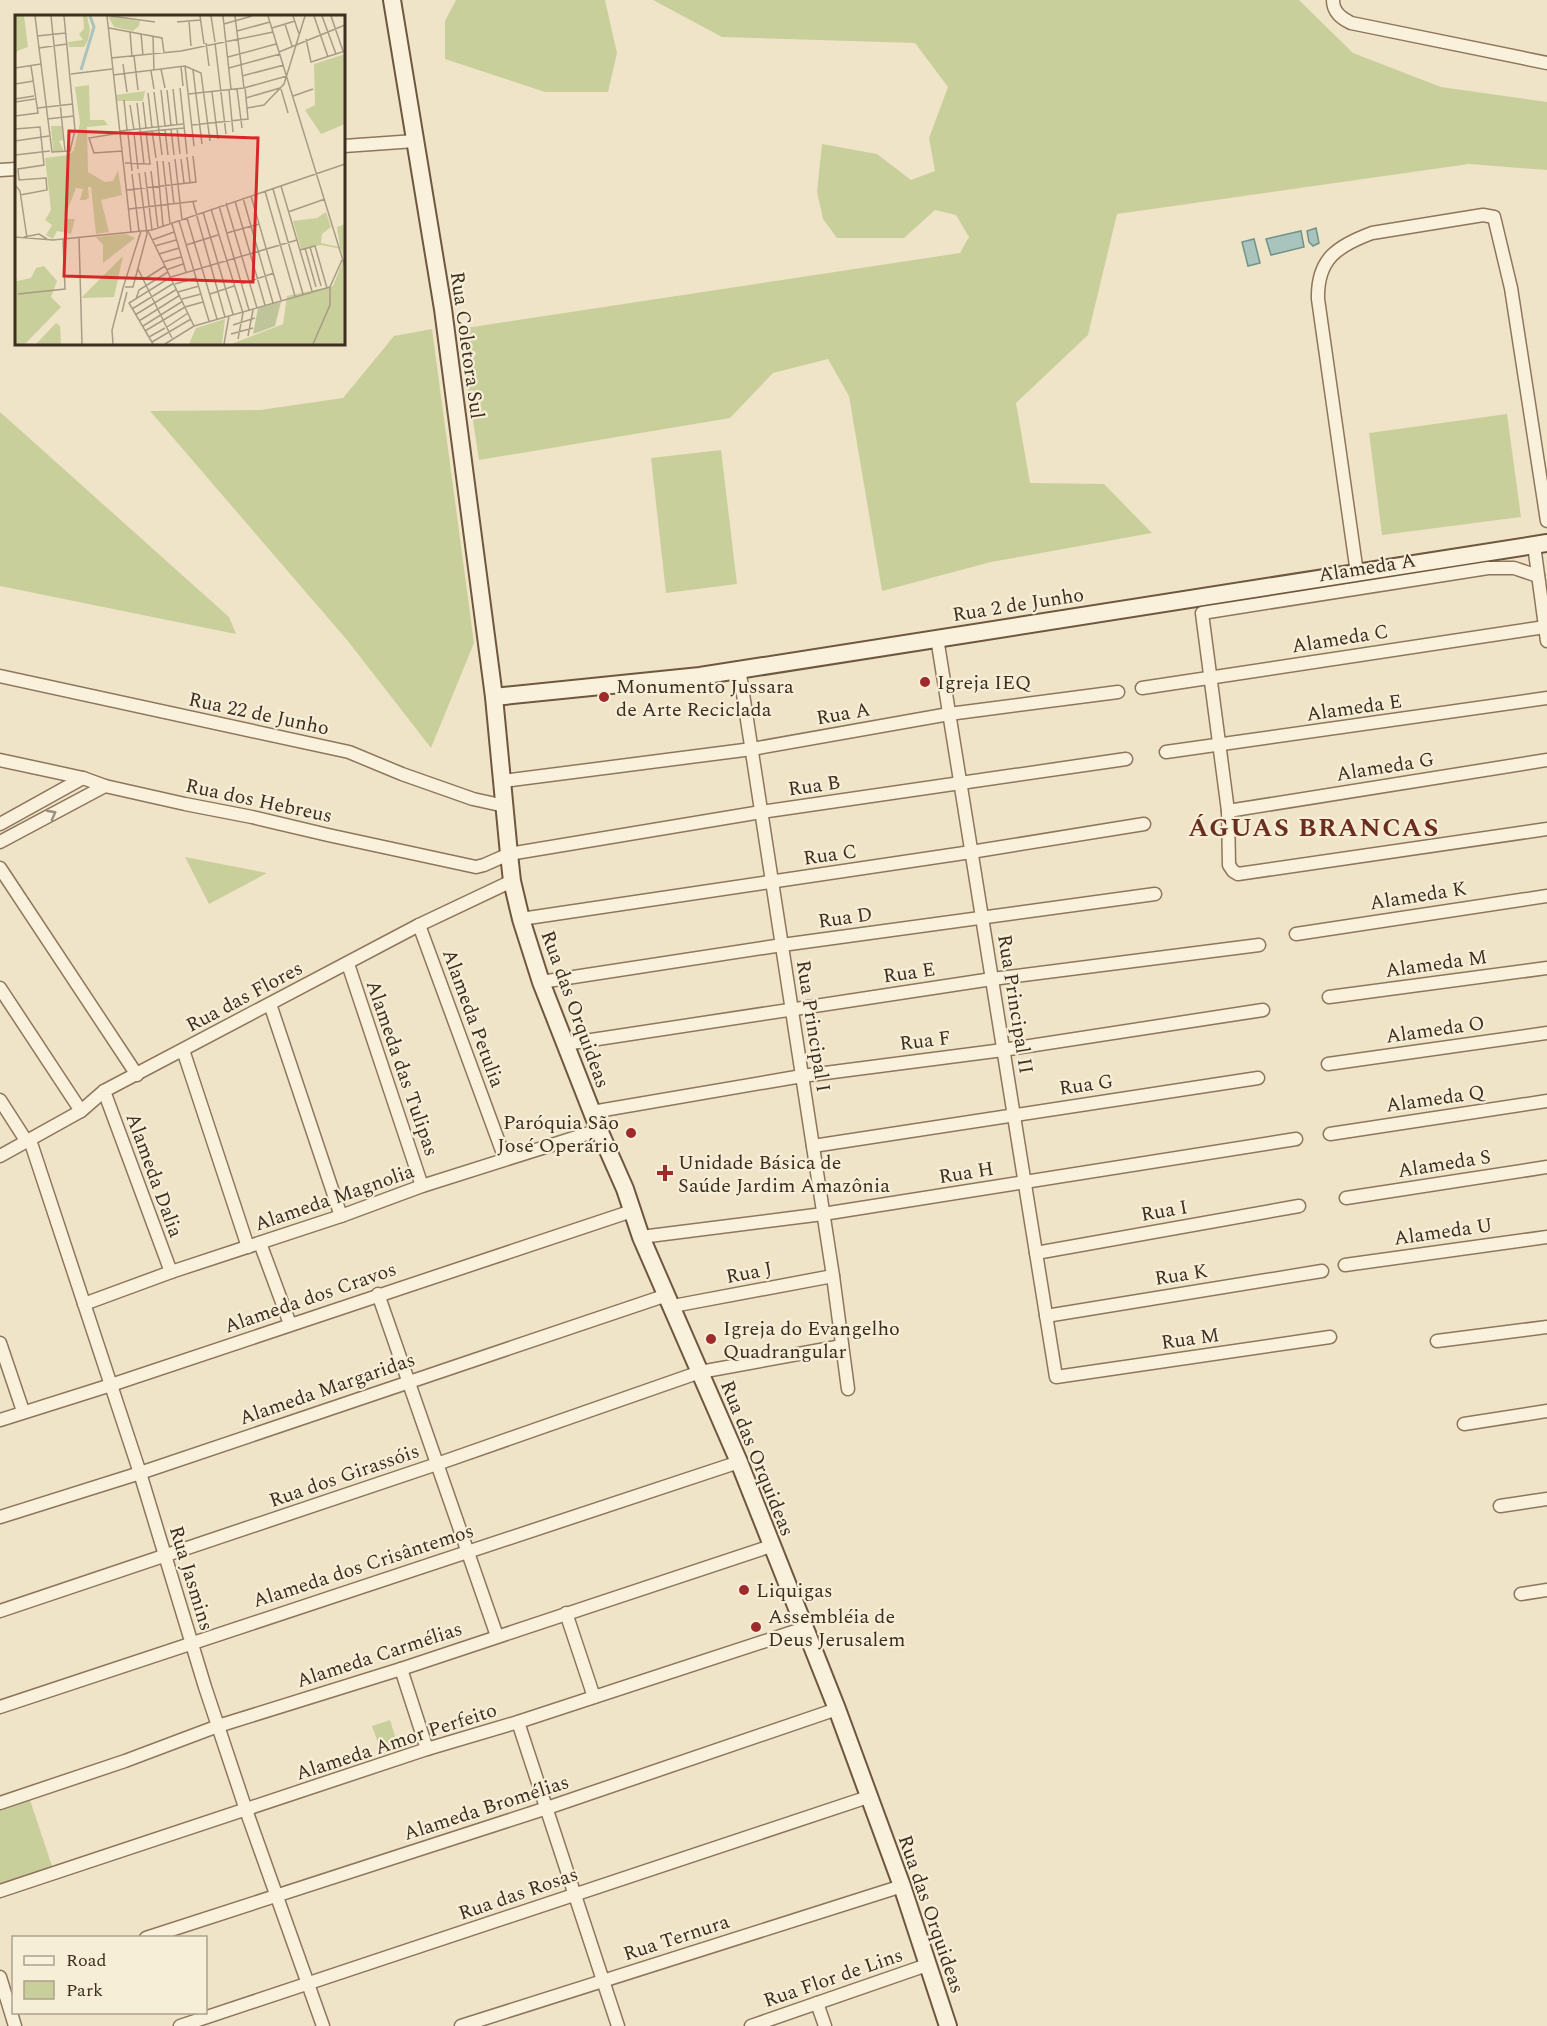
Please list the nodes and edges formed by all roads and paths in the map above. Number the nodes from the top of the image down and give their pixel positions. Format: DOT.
graph roads {
  1 [pos="392,0"];
  2 [pos="1333,4"];
  3 [pos="1547,63"];
  4 [pos="415,141"];
  5 [pos="345,146"];
  6 [pos="15,169"];
  7 [pos="0,170"];
  8 [pos="1547,520"];
  9 [pos="1540,544"];
  10 [pos="1357,573"];
  11 [pos="1541,580"];
  12 [pos="1545,627"];
  13 [pos="937,638"];
  14 [pos="1547,641"];
  15 [pos="739,668"];
  16 [pos="0,676"];
  17 [pos="1210,678"];
  18 [pos="1142,688"];
  19 [pos="1118,692"];
  20 [pos="494,697"];
  21 [pos="1547,698"];
  22 [pos="949,714"];
  23 [pos="1220,746"];
  24 [pos="752,749"];
  25 [pos="1167,752"];
  26 [pos="1126,759"];
  27 [pos="0,760"];
  28 [pos="1547,760"];
  29 [pos="83,778"];
  30 [pos="503,780"];
  31 [pos="960,784"];
  32 [pos="105,786"];
  33 [pos="505,806"];
  34 [pos="1228,811"];
  35 [pos="761,812"];
  36 [pos="0,824"];
  37 [pos="1144,824"];
  38 [pos="1547,829"];
  39 [pos="0,842"];
  40 [pos="971,852"];
  41 [pos="508,854"];
  42 [pos="0,868"];
  43 [pos="512,881"];
  44 [pos="772,882"];
  45 [pos="1155,894"];
  46 [pos="1547,896"];
  47 [pos="982,918"];
  48 [pos="521,919"];
  49 [pos="419,925"];
  50 [pos="1296,934"];
  51 [pos="782,945"];
  52 [pos="1259,945"];
  53 [pos="348,964"];
  54 [pos="1547,968"];
  55 [pos="992,980"];
  56 [pos="541,982"];
  57 [pos="0,988"];
  58 [pos="1329,997"];
  59 [pos="270,1004"];
  60 [pos="792,1008"];
  61 [pos="1263,1010"];
  62 [pos="1547,1033"];
  63 [pos="565,1044"];
  64 [pos="183,1050"];
  65 [pos="1003,1050"];
  66 [pos="1328,1064"];
  67 [pos="137,1075"];
  68 [pos="802,1076"];
  69 [pos="1258,1078"];
  70 [pos="104,1091"];
  71 [pos="0,1100"];
  72 [pos="1547,1101"];
  73 [pos="81,1110"];
  74 [pos="592,1112"];
  75 [pos="1014,1114"];
  76 [pos="599,1130"];
  77 [pos="1330,1134"];
  78 [pos="1296,1139"];
  79 [pos="29,1141"];
  80 [pos="813,1146"];
  81 [pos="0,1156"];
  82 [pos="506,1159"];
  83 [pos="1547,1167"];
  84 [pos="1025,1183"];
  85 [pos="422,1186"];
  86 [pos="1346,1198"];
  87 [pos="1299,1206"];
  88 [pos="632,1211"];
  89 [pos="823,1214"];
  90 [pos="340,1216"];
  91 [pos="641,1237"];
  92 [pos="1547,1237"];
  93 [pos="254,1245"];
  94 [pos="1036,1253"];
  95 [pos="1345,1265"];
  96 [pos="1322,1270"];
  97 [pos="171,1272"];
  98 [pos="833,1276"];
  99 [pos="378,1294"];
  100 [pos="670,1301"];
  101 [pos="84,1304"];
  102 [pos="1046,1316"];
  103 [pos="290,1324"];
  104 [pos="1547,1327"];
  105 [pos="1330,1337"];
  106 [pos="1437,1341"];
  107 [pos="0,1343"];
  108 [pos="842,1346"];
  109 [pos="700,1372"];
  110 [pos="1056,1377"];
  111 [pos="408,1381"];
  112 [pos="111,1385"];
  113 [pos="848,1389"];
  114 [pos="1547,1411"];
  115 [pos="23,1412"];
  116 [pos="0,1420"];
  117 [pos="1464,1424"];
  118 [pos="739,1462"];
  119 [pos="437,1464"];
  120 [pos="140,1473"];
  121 [pos="1547,1499"];
  122 [pos="1500,1506"];
  123 [pos="0,1517"];
  124 [pos="771,1546"];
  125 [pos="467,1551"];
  126 [pos="164,1556"];
  127 [pos="1547,1590"];
  128 [pos="1521,1594"];
  129 [pos="0,1611"];
  130 [pos="566,1613"];
  131 [pos="805,1628"];
  132 [pos="496,1636"];
  133 [pos="191,1642"];
  134 [pos="401,1669"];
  135 [pos="594,1696"];
  136 [pos="0,1707"];
  137 [pos="837,1709"];
  138 [pos="518,1722"];
  139 [pos="218,1726"];
  140 [pos="427,1749"];
  141 [pos="868,1797"];
  142 [pos="0,1803"];
  143 [pos="547,1808"];
  144 [pos="246,1810"];
  145 [pos="902,1886"];
  146 [pos="0,1891"];
  147 [pos="573,1894"];
  148 [pos="276,1895"];
  149 [pos="152,1936"];
  150 [pos="927,1965"];
  151 [pos="603,1981"];
  152 [pos="4,1982"];
  153 [pos="308,1985"];
  154 [pos="818,2003"];
  155 [pos="15,2026"];
  156 [pos="180,2026"];
  157 [pos="323,2026"];
  158 [pos="461,2026"];
  159 [pos="618,2026"];
  160 [pos="751,2026"];
  161 [pos="825,2026"];
  162 [pos="948,2026"];
  1 -- 4 [label="street, Rua Coletora Sul"];
  2 -- 3 [label="street"];
  4 -- 5 [label="street"];
  4 -- 20 [label="street, Rua Coletora Sul"];
  6 -- 7 [label="street"];
  8 -- 10 [label="street"];
  9 -- 10 [label="street, Rua 2 de Junho"];
  9 -- 11 [label="street"];
  10 -- 13 [label="street, Rua 2 de Junho"];
  11 -- 12 [label="street"];
  11 -- 17 [label="street, Alameda A"];
  12 -- 14 [label="street"];
  12 -- 17 [label="street, Alameda C"];
  13 -- 15 [label="street, Rua 2 de Junho"];
  13 -- 22 [label="street, Rua Principal II"];
  15 -- 20 [label="street, Rua 2 de Junho"];
  15 -- 24 [label="street, Rua Principal I"];
  16 -- 33 [label="street, Rua 22 de Junho"];
  17 -- 18 [label="street, Alameda C"];
  17 -- 23 [label="street"];
  19 -- 22 [label="street, Rua A"];
  20 -- 30 [label="street, Rua das Orquideas"];
  21 -- 23 [label="street, Alameda E"];
  22 -- 24 [label="street, Rua A"];
  22 -- 31 [label="street, Rua Principal II"];
  23 -- 25 [label="street, Alameda E"];
  23 -- 34 [label="street"];
  24 -- 30 [label="street, Rua A"];
  24 -- 35 [label="street, Rua Principal I"];
  26 -- 31 [label="street, Rua B"];
  27 -- 29 [label="street, Rua dos Hebreus"];
  28 -- 34 [label="street, Alameda G"];
  29 -- 32 [label="street, Rua dos Hebreus"];
  29 -- 36 [label="street"];
  30 -- 33 [label="street, Rua das Orquideas"];
  31 -- 35 [label="street, Rua B"];
  31 -- 40 [label="street, Rua Principal II"];
  39 -- 32 [label="street, one-way"];
  32 -- 41 [label="street, Rua dos Hebreus"];
  33 -- 41 [label="street, Rua das Orquideas"];
  34 -- 38 [label="street"];
  35 -- 41 [label="street, Rua B"];
  35 -- 44 [label="street, Rua Principal I"];
  37 -- 40 [label="street, Rua C"];
  40 -- 44 [label="street, Rua C"];
  40 -- 47 [label="street, Rua Principal II"];
  41 -- 43 [label="street, Rua das Orquideas"];
  42 -- 67 [label="street"];
  43 -- 48 [label="street, Rua das Orquideas"];
  43 -- 49 [label="street, Rua das Flores"];
  44 -- 48 [label="street, Rua C"];
  44 -- 51 [label="street, Rua Principal I"];
  45 -- 47 [label="street, Rua D"];
  46 -- 50 [label="street, Alameda K"];
  47 -- 51 [label="street, Rua D"];
  47 -- 55 [label="street, Rua Principal II"];
  48 -- 56 [label="street, Rua das Orquideas"];
  49 -- 53 [label="street, Rua das Flores"];
  49 -- 82 [label="street, Alameda Petulia"];
  51 -- 56 [label="street, Rua D"];
  51 -- 60 [label="street, Rua Principal I"];
  52 -- 55 [label="street, Rua E"];
  53 -- 59 [label="street, Rua das Flores"];
  53 -- 85 [label="street, Alameda das Tulipas"];
  54 -- 58 [label="street, Alameda M"];
  55 -- 60 [label="street, Rua E"];
  55 -- 65 [label="street, Rua Principal II"];
  56 -- 63 [label="street, Rua das Orquideas"];
  57 -- 73 [label="street"];
  59 -- 64 [label="street, Rua das Flores"];
  59 -- 90 [label="street"];
  60 -- 63 [label="street, Rua E"];
  60 -- 68 [label="street, Rua Principal I"];
  61 -- 65 [label="street, Rua F"];
  62 -- 66 [label="street, Alameda O"];
  63 -- 74 [label="street, Rua das Orquideas"];
  64 -- 67 [label="street, Rua das Flores"];
  64 -- 93 [label="street"];
  65 -- 68 [label="street, Rua F"];
  65 -- 75 [label="street, Rua Principal II"];
  67 -- 70 [label="street, Rua das Flores"];
  68 -- 74 [label="street, Rua F"];
  68 -- 80 [label="street, Rua Principal I"];
  69 -- 75 [label="street, Rua G"];
  70 -- 73 [label="street, Rua das Flores"];
  70 -- 97 [label="street, Alameda Dalia"];
  71 -- 79 [label="street, Rua Jasmins"];
  72 -- 77 [label="street, Alameda Q"];
  73 -- 79 [label="street, Rua das Flores"];
  74 -- 76 [label="street, Rua das Orquideas"];
  75 -- 80 [label="street, Rua G"];
  75 -- 84 [label="street, Rua Principal II"];
  76 -- 82 [label="street, Alameda Magnolia"];
  76 -- 88 [label="street, Rua das Orquideas"];
  78 -- 84 [label="street, Rua H"];
  79 -- 81 [label="street, Rua das Flores"];
  79 -- 101 [label="street, Rua Jasmins"];
  80 -- 89 [label="street, Rua Principal I"];
  82 -- 85 [label="street, Alameda Magnolia"];
  83 -- 86 [label="street, Alameda S"];
  84 -- 89 [label="street, Rua H"];
  84 -- 94 [label="street, Rua Principal II"];
  85 -- 90 [label="street, Alameda Magnolia"];
  87 -- 94 [label="street, Rua I"];
  88 -- 91 [label="street, Rua das Orquideas"];
  88 -- 99 [label="street, Alameda dos Cravos"];
  89 -- 91 [label="street, Rua H"];
  89 -- 98 [label="street, Rua Principal I"];
  90 -- 93 [label="street, Alameda Magnolia"];
  91 -- 100 [label="street, Rua das Orquideas"];
  92 -- 95 [label="street, Alameda U"];
  93 -- 97 [label="street, Alameda Magnolia"];
  93 -- 103 [label="street"];
  94 -- 102 [label="street, Rua Principal II"];
  96 -- 102 [label="street, Rua K"];
  97 -- 101 [label="street, Alameda Magnolia"];
  98 -- 100 [label="street, Rua J"];
  98 -- 108 [label="street, Rua Principal I"];
  99 -- 103 [label="street, Alameda dos Cravos"];
  99 -- 111 [label="street"];
  100 -- 109 [label="street, Rua das Orquideas"];
  100 -- 111 [label="street, Alameda Margaridas"];
  101 -- 112 [label="street, Rua Jasmins"];
  102 -- 110 [label="street, Rua Principal II"];
  103 -- 112 [label="street, Alameda dos Cravos"];
  104 -- 106 [label="street"];
  105 -- 110 [label="street, Rua M"];
  107 -- 115 [label="street"];
  108 -- 109 [label="street, Rua dos Girassóis"];
  108 -- 113 [label="street, Rua Principal I"];
  109 -- 118 [label="street, Rua das Orquideas"];
  109 -- 119 [label="street, Rua dos Girassóis"];
  111 -- 119 [label="street"];
  111 -- 120 [label="street, Alameda Margaridas"];
  112 -- 115 [label="street, Alameda dos Cravos"];
  112 -- 120 [label="street, Rua Jasmins"];
  114 -- 117 [label="street"];
  115 -- 116 [label="street, Alameda dos Cravos"];
  118 -- 124 [label="street, Rua das Orquideas"];
  118 -- 125 [label="street, Alameda dos Crisântemos"];
  119 -- 125 [label="street"];
  119 -- 126 [label="street, Rua dos Girassóis"];
  120 -- 123 [label="street, Alameda Margaridas"];
  120 -- 126 [label="street, Rua Jasmins"];
  121 -- 122 [label="street"];
  124 -- 130 [label="street, Alameda Carmélias"];
  124 -- 131 [label="street, Rua das Orquideas"];
  125 -- 132 [label="street"];
  125 -- 133 [label="street, Alameda dos Crisântemos"];
  126 -- 129 [label="street, Rua dos Girassóis"];
  126 -- 133 [label="street, Rua Jasmins"];
  127 -- 128 [label="street"];
  130 -- 132 [label="street, Alameda Carmélias"];
  130 -- 135 [label="street"];
  131 -- 135 [label="street, Alameda Amor Perfeito"];
  131 -- 137 [label="street, Rua das Orquideas"];
  132 -- 134 [label="street, Alameda Carmélias"];
  133 -- 136 [label="street, Alameda dos Crisântemos"];
  133 -- 139 [label="street, Rua Jasmins"];
  134 -- 139 [label="street, Alameda Carmélias"];
  134 -- 140 [label="street"];
  135 -- 138 [label="street, Alameda Amor Perfeito"];
  137 -- 141 [label="street, Rua das Orquideas"];
  137 -- 143 [label="street, Alameda Bromélias"];
  138 -- 140 [label="street, Alameda Amor Perfeito"];
  138 -- 143 [label="street"];
  139 -- 142 [label="street, Alameda Carmélias"];
  139 -- 144 [label="street, Rua Jasmins"];
  140 -- 144 [label="street, Alameda Amor Perfeito"];
  141 -- 145 [label="street, Rua das Orquideas"];
  141 -- 147 [label="street, Rua das Rosas"];
  143 -- 147 [label="street"];
  143 -- 148 [label="street, Alameda Bromélias"];
  144 -- 146 [label="street, Alameda Amor Perfeito"];
  144 -- 148 [label="street, Rua Jasmins"];
  145 -- 150 [label="street, Rua das Orquideas"];
  145 -- 151 [label="street, Rua Ternura"];
  147 -- 151 [label="street"];
  147 -- 153 [label="street, Rua das Rosas"];
  148 -- 149 [label="street, Alameda Bromélias"];
  148 -- 153 [label="street, Rua Jasmins"];
  150 -- 154 [label="street, Rua Flor de Lins"];
  150 -- 162 [label="street, Rua das Orquideas"];
  151 -- 158 [label="street, Rua Ternura"];
  151 -- 159 [label="street"];
  152 -- 155 [label="street"];
  153 -- 156 [label="street, Rua das Rosas"];
  153 -- 157 [label="street, Rua Jasmins"];
  154 -- 160 [label="street, Rua Flor de Lins"];
  154 -- 161 [label="street"];
}
